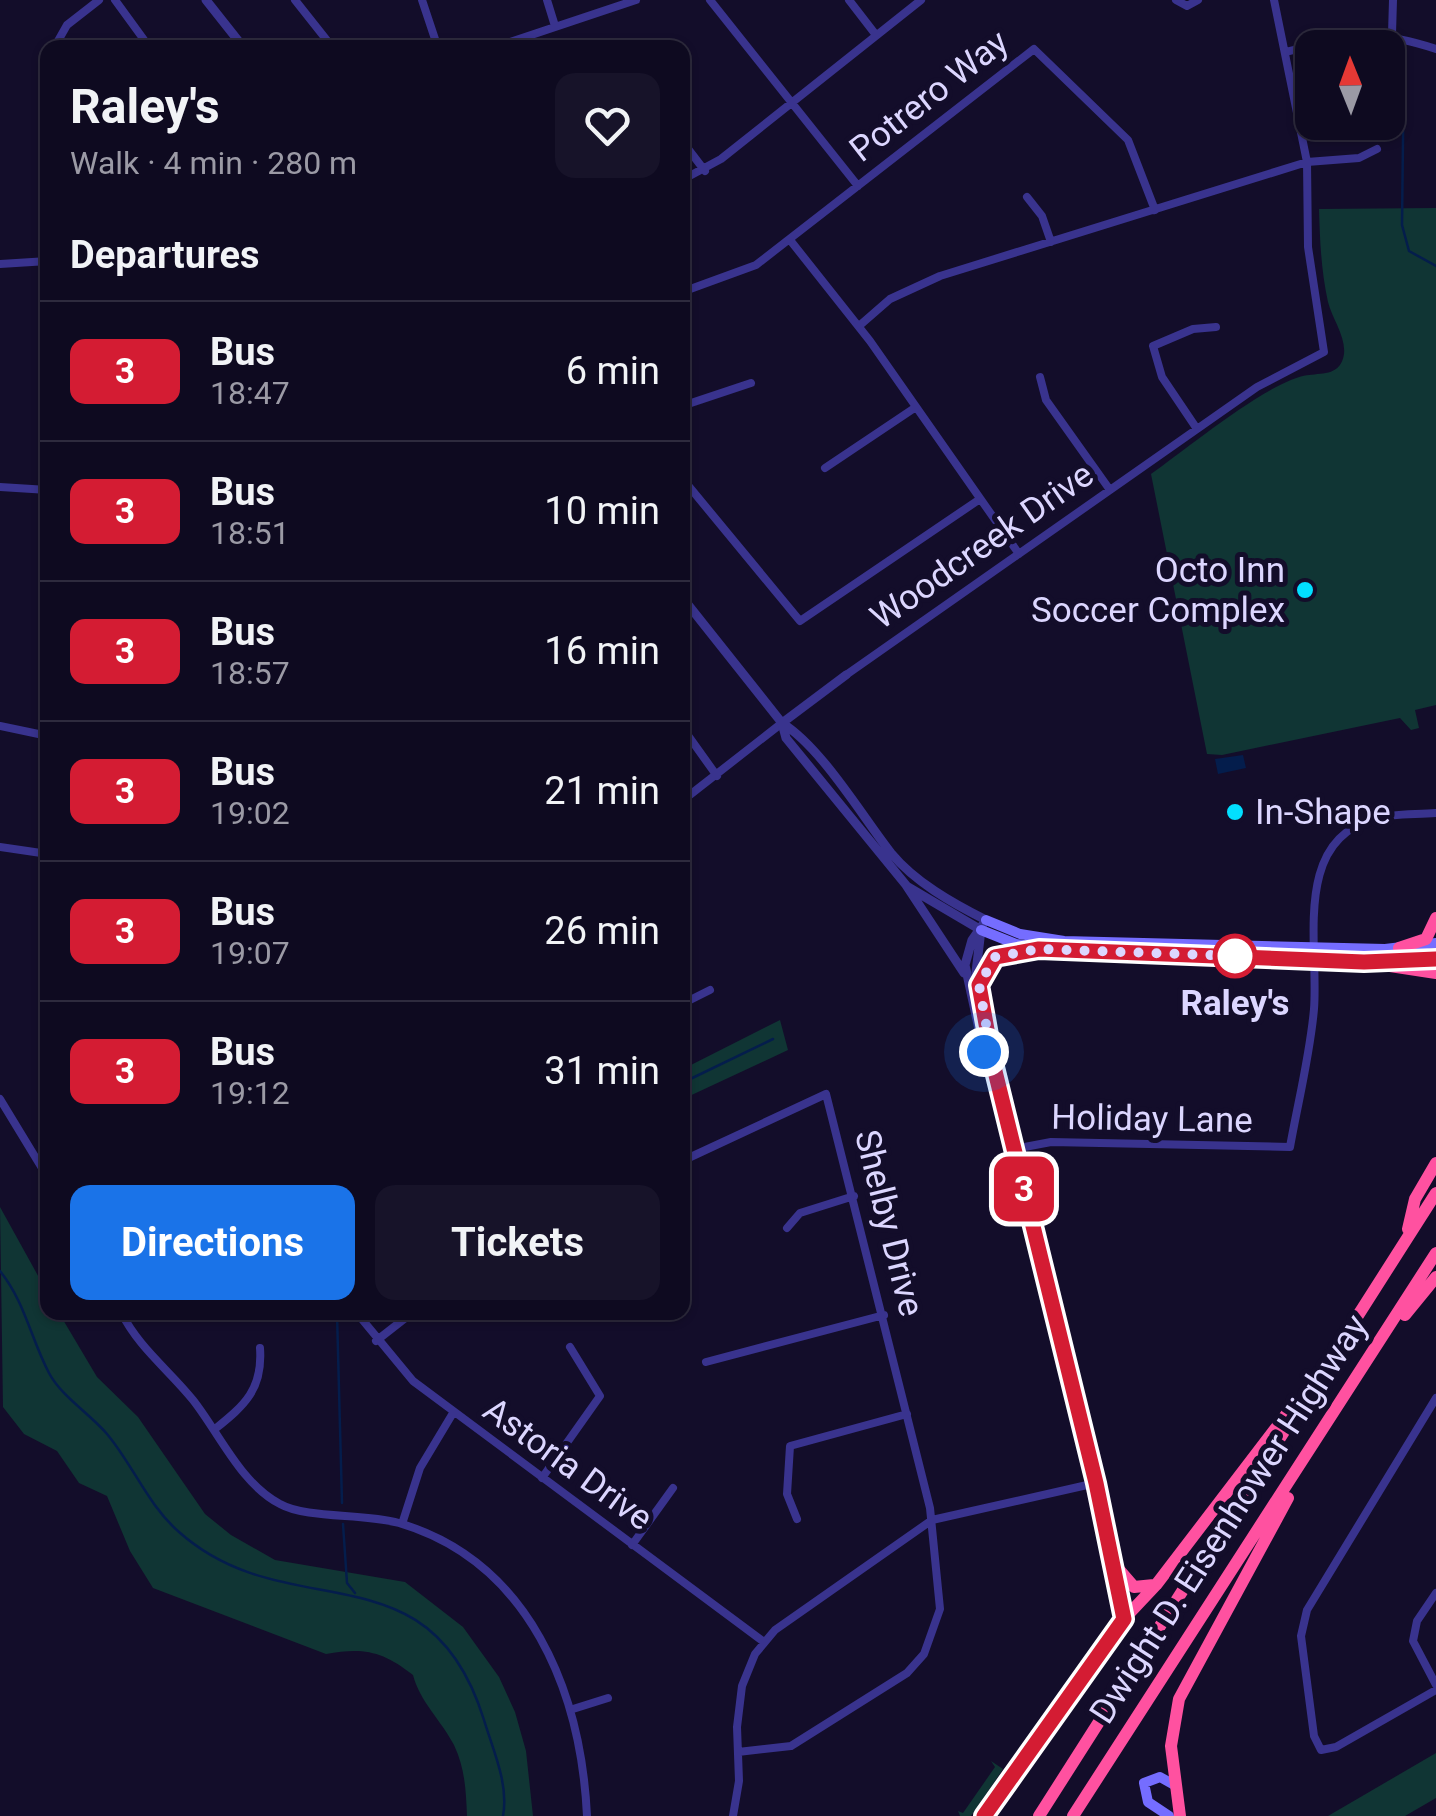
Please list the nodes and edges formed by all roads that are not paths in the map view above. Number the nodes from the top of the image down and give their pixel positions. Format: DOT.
graph roads {
  1 [pos="98,0"];
  2 [pos="115,0"];
  3 [pos="206,0"];
  4 [pos="295,0"];
  5 [pos="422,0"];
  6 [pos="547,0"];
  7 [pos="636,0"];
  8 [pos="710,0"];
  9 [pos="849,0"];
  10 [pos="921,0"];
  11 [pos="1176,0"];
  12 [pos="1198,0"];
  13 [pos="1274,0"];
  14 [pos="1394,0"];
  15 [pos="556,26"];
  16 [pos="1392,30"];
  17 [pos="876,35"];
  18 [pos="1405,38"];
  19 [pos="59,40"];
  20 [pos="144,40"];
  21 [pos="238,40"];
  22 [pos="327,40"];
  23 [pos="435,40"];
  24 [pos="515,40"];
  25 [pos="1436,49"];
  26 [pos="1295,50"];
  27 [pos="1285,52"];
  28 [pos="792,103"];
  29 [pos="1377,149"];
  30 [pos="690,151"];
  31 [pos="1307,162"];
  32 [pos="705,171"];
  33 [pos="690,177"];
  34 [pos="858,186"];
  35 [pos="1027,197"];
  36 [pos="1155,210"];
  37 [pos="790,240"];
  38 [pos="1051,242"];
  39 [pos="40,261"];
  40 [pos="0,264"];
  41 [pos="690,289"];
  42 [pos="858,326"];
  43 [pos="1216,327"];
  44 [pos="1040,376"];
  45 [pos="751,383"];
  46 [pos="690,403"];
  47 [pos="916,407"];
  48 [pos="1197,428"];
  49 [pos="825,468"];
  50 [pos="0,487"];
  51 [pos="690,488"];
  52 [pos="40,490"];
  53 [pos="1110,490"];
  54 [pos="980,499"];
  55 [pos="1019,554"];
  56 [pos="690,607"];
  57 [pos="846,675"];
  58 [pos="782,723"];
  59 [pos="0,726"];
  60 [pos="40,734"];
  61 [pos="690,738"];
  62 [pos="718,776"];
  63 [pos="690,796"];
  64 [pos="1436,813"];
  65 [pos="0,847"];
  66 [pos="40,853"];
  67 [pos="906,885"];
  68 [pos="1436,918"];
  69 [pos="983,925"];
  70 [pos="1436,943"];
  71 [pos="1314,946"];
  72 [pos="1399,948"];
  73 [pos="1039,949"];
  74 [pos="1314,959"];
  75 [pos="1436,959"];
  76 [pos="1364,962"];
  77 [pos="1436,973"];
  78 [pos="965,975"];
  79 [pos="979,985"];
  80 [pos="710,990"];
  81 [pos="690,1000"];
  82 [pos="993,1063"];
  83 [pos="0,1099"];
  84 [pos="1014,1150"];
  85 [pos="690,1157"];
  86 [pos="1436,1163"];
  87 [pos="40,1165"];
  88 [pos="1436,1194"];
  89 [pos="854,1196"];
  90 [pos="786,1228"];
  91 [pos="1406,1240"];
  92 [pos="1436,1254"];
  93 [pos="1436,1277"];
  94 [pos="884,1315"];
  95 [pos="126,1320"];
  96 [pos="361,1320"];
  97 [pos="403,1320"];
  98 [pos="376,1342"];
  99 [pos="570,1347"];
  100 [pos="260,1348"];
  101 [pos="1369,1360"];
  102 [pos="706,1362"];
  103 [pos="1322,1370"];
  104 [pos="1436,1398"];
  105 [pos="453,1413"];
  106 [pos="907,1414"];
  107 [pos="1328,1423"];
  108 [pos="214,1429"];
  109 [pos="542,1478"];
  110 [pos="1096,1483"];
  111 [pos="673,1488"];
  112 [pos="796,1520"];
  113 [pos="932,1520"];
  114 [pos="402,1524"];
  115 [pos="632,1545"];
  116 [pos="1114,1564"];
  117 [pos="1156,1585"];
  118 [pos="1436,1593"];
  119 [pos="1124,1619"];
  120 [pos="764,1642"];
  121 [pos="1436,1687"];
  122 [pos="608,1698"];
  123 [pos="573,1709"];
  124 [pos="738,1752"];
  125 [pos="1176,1786"];
  126 [pos="587,1816"];
  127 [pos="733,1816"];
  128 [pos="984,1816"];
  129 [pos="1039,1816"];
  130 [pos="1072,1816"];
  131 [pos="1170,1816"];
  132 [pos="1180,1816"];
  1 -- 19 [label="street"];
  2 -- 20 [label="street"];
  3 -- 21 [label="street"];
  4 -- 22 [label="street"];
  5 -- 23 [label="street"];
  6 -- 15 [label="street"];
  7 -- 15 [label="street"];
  8 -- 28 [label="street"];
  9 -- 17 [label="street"];
  10 -- 17 [label="street"];
  11 -- 12 [label="street"];
  13 -- 27 [label="street"];
  14 -- 16 [label="street"];
  15 -- 24 [label="street"];
  17 -- 28 [label="street"];
  18 -- 25 [label="street"];
  26 -- 27 [label="street"];
  27 -- 31 [label="street"];
  28 -- 32 [label="street"];
  28 -- 34 [label="street"];
  29 -- 31 [label="street"];
  30 -- 32 [label="street"];
  31 -- 36 [label="street"];
  31 -- 48 [label="street, Woodcreek Drive"];
  32 -- 33 [label="street"];
  34 -- 36 [label="street, Potrero Way"];
  34 -- 37 [label="street, Potrero Way"];
  35 -- 38 [label="street"];
  36 -- 38 [label="street"];
  37 -- 41 [label="street, Potrero Way"];
  37 -- 42 [label="street"];
  38 -- 42 [label="street"];
  39 -- 40 [label="street"];
  42 -- 47 [label="street"];
  43 -- 48 [label="street"];
  44 -- 53 [label="street"];
  45 -- 46 [label="street"];
  47 -- 49 [label="street"];
  47 -- 54 [label="street"];
  48 -- 53 [label="street, Woodcreek Drive"];
  50 -- 52 [label="street"];
  51 -- 54 [label="street"];
  53 -- 55 [label="street, Woodcreek Drive"];
  54 -- 55 [label="street"];
  55 -- 57 [label="street, Woodcreek Drive"];
  56 -- 58 [label="street"];
  57 -- 58 [label="street, Woodcreek Drive"];
  58 -- 62 [label="street, Woodcreek Drive"];
  58 -- 67 [label="street"];
  58 -- 69 [label="street"];
  59 -- 60 [label="street"];
  61 -- 62 [label="street"];
  62 -- 63 [label="street, Woodcreek Drive"];
  64 -- 71 [label="street, Holiday Lane"];
  65 -- 66 [label="street"];
  67 -- 69 [label="street"];
  67 -- 78 [label="street"];
  68 -- 72 [label="highway"];
  69 -- 71 [label="main road"];
  69 -- 73 [label="main road"];
  69 -- 78 [label="street"];
  69 -- 79 [label="street"];
  70 -- 72 [label="main road"];
  71 -- 72 [label="main road"];
  71 -- 74 [label="street, Holiday Lane"];
  73 -- 74 [label="main road"];
  73 -- 79 [label="street"];
  74 -- 76 [label="main road"];
  74 -- 84 [label="street, Holiday Lane"];
  75 -- 76 [label="main road"];
  76 -- 77 [label="highway"];
  78 -- 82 [label="street"];
  79 -- 82 [label="street"];
  80 -- 81 [label="street"];
  82 -- 84 [label="street"];
  83 -- 87 [label="street"];
  84 -- 110 [label="street"];
  85 -- 89 [label="street, Shelby Drive"];
  86 -- 91 [label="highway"];
  88 -- 91 [label="highway, Dwight D. Eisenhower Highway"];
  89 -- 90 [label="street"];
  89 -- 94 [label="street, Shelby Drive"];
  91 -- 103 [label="highway, Dwight D. Eisenhower Highway"];
  92 -- 101 [label="highway, Dwight D. Eisenhower Highway"];
  93 -- 101 [label="highway"];
  94 -- 102 [label="street"];
  94 -- 106 [label="street, Shelby Drive"];
  95 -- 108 [label="street"];
  96 -- 98 [label="street, Astoria Drive"];
  97 -- 98 [label="street"];
  98 -- 105 [label="street, Astoria Drive"];
  99 -- 109 [label="street"];
  100 -- 108 [label="street"];
  101 -- 107 [label="highway, Dwight D. Eisenhower Highway"];
  103 -- 117 [label="highway"];
  103 -- 129 [label="highway, Dwight D. Eisenhower Highway"];
  104 -- 121 [label="street"];
  105 -- 109 [label="street, Astoria Drive"];
  105 -- 114 [label="street"];
  106 -- 112 [label="street"];
  106 -- 113 [label="street, Shelby Drive"];
  107 -- 125 [label="highway"];
  107 -- 130 [label="highway, Dwight D. Eisenhower Highway"];
  108 -- 114 [label="street"];
  109 -- 115 [label="street, Astoria Drive"];
  110 -- 113 [label="street"];
  110 -- 116 [label="street"];
  111 -- 115 [label="street"];
  113 -- 120 [label="street"];
  113 -- 124 [label="street, Shelby Drive"];
  114 -- 123 [label="street"];
  115 -- 120 [label="street, Astoria Drive"];
  116 -- 117 [label="highway"];
  116 -- 119 [label="street"];
  117 -- 119 [label="highway"];
  118 -- 121 [label="street"];
  119 -- 128 [label="main road"];
  120 -- 124 [label="street"];
  122 -- 123 [label="street"];
  123 -- 126 [label="street"];
  124 -- 127 [label="street"];
  125 -- 131 [label="main road"];
  125 -- 132 [label="highway"];
}
